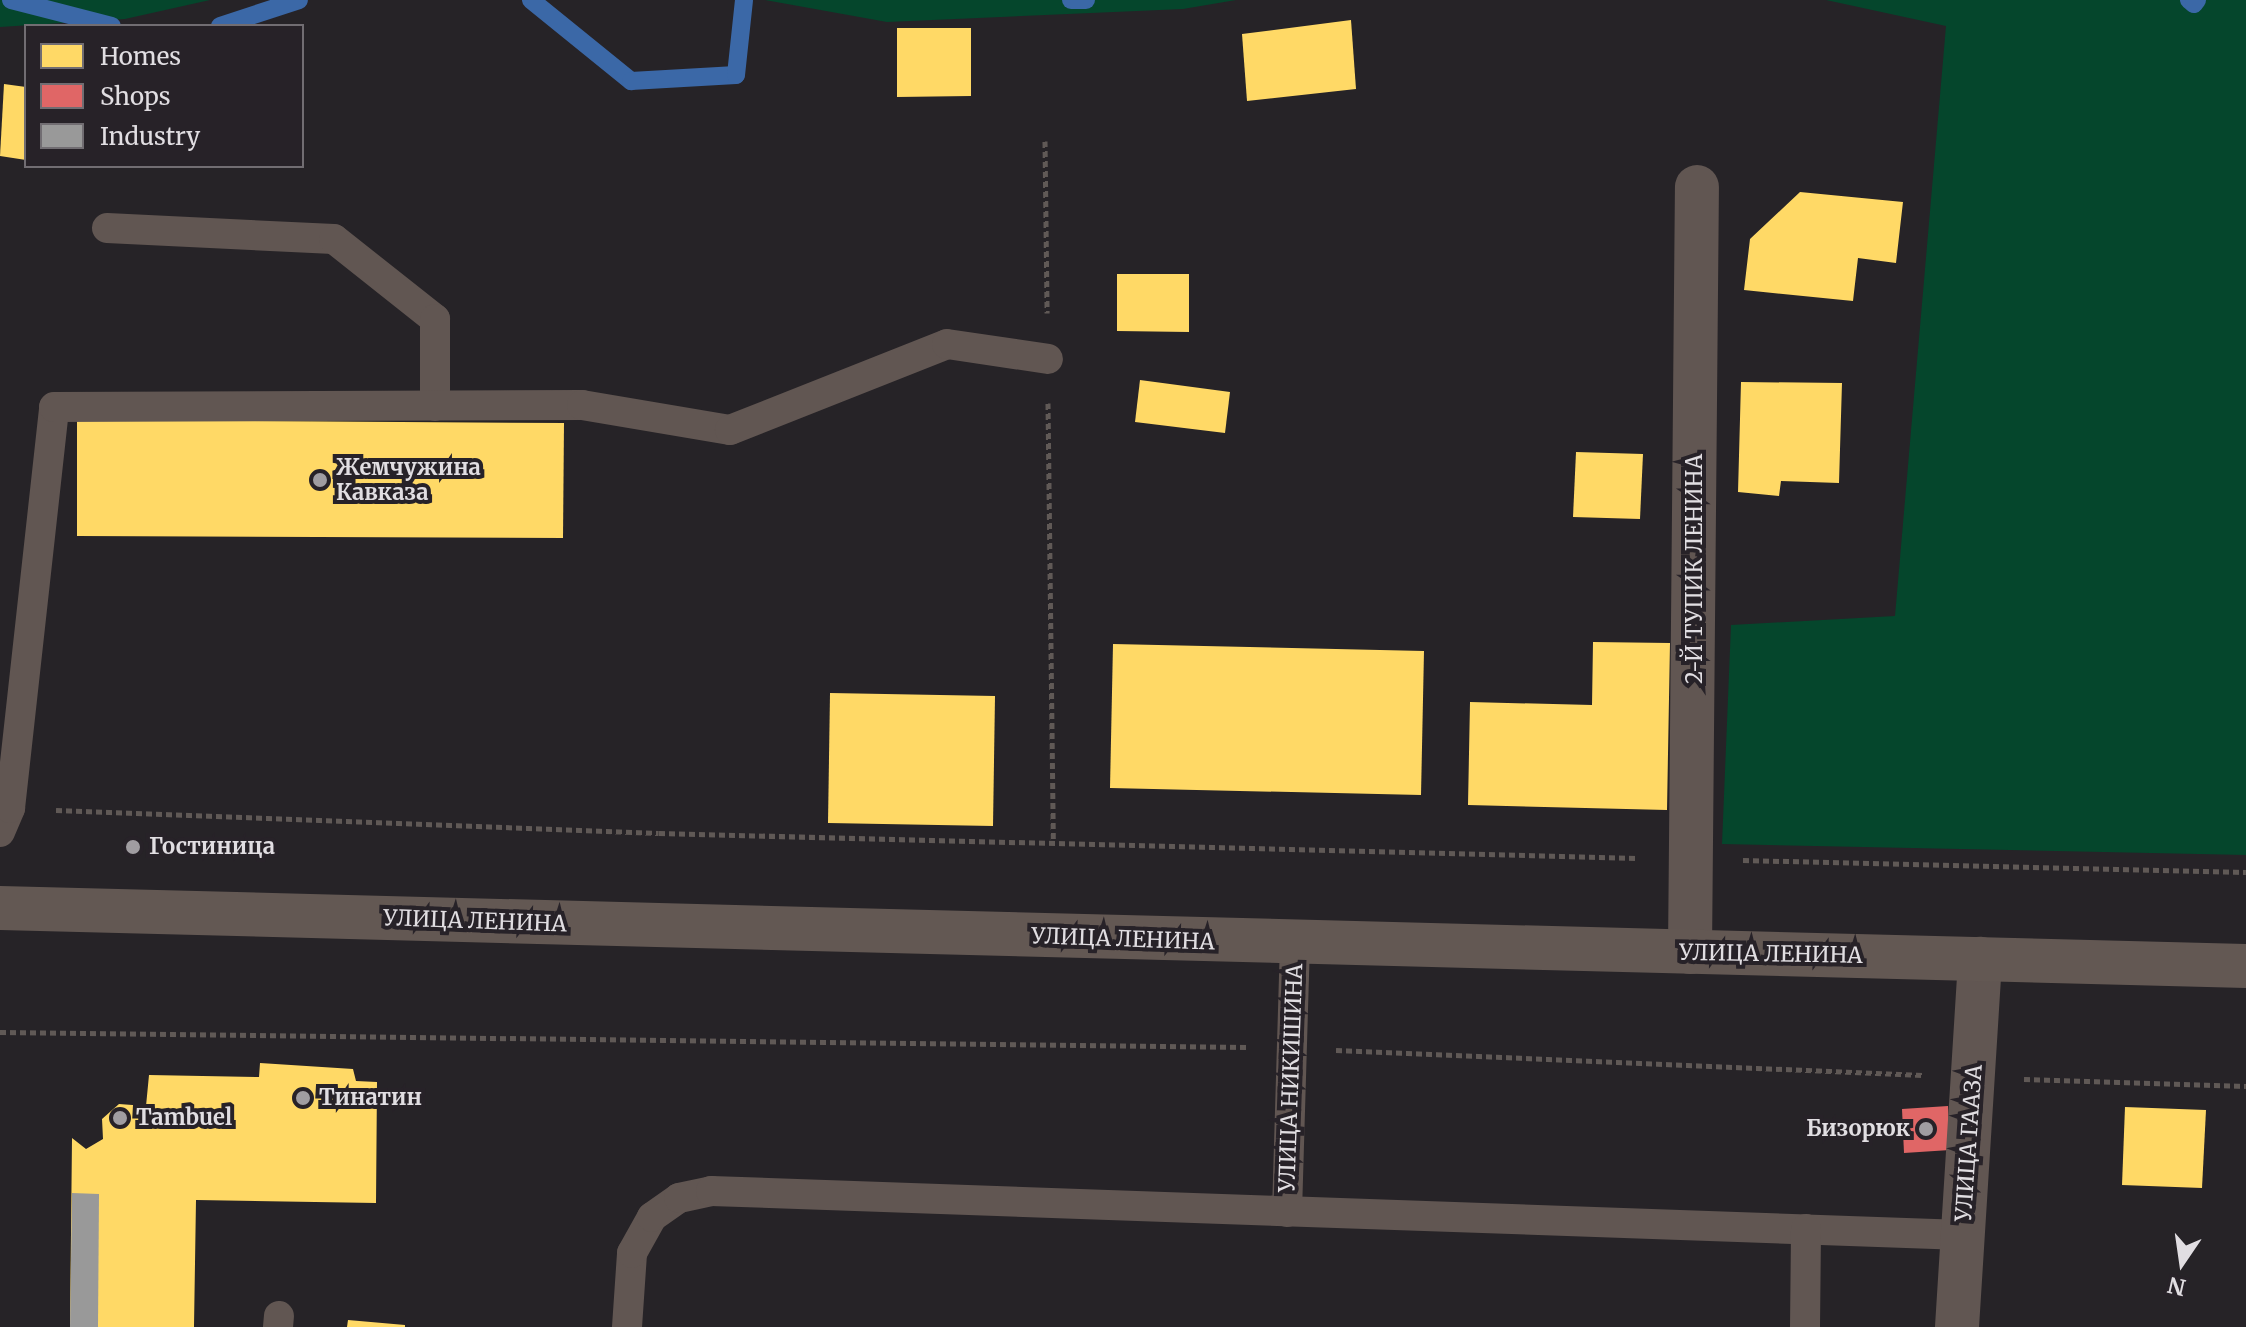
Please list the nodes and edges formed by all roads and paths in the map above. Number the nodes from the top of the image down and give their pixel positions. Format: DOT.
graph roads {
  1 [pos="1045,141"];
  2 [pos="1697,187"];
  3 [pos="107,228"];
  4 [pos="1048,359"];
  5 [pos="435,406"];
  6 [pos="5,820"];
  7 [pos="1053,842"];
  8 [pos="1694,859"];
  9 [pos="2246,872"];
  10 [pos="0,908"];
  11 [pos="1295,943"];
  12 [pos="1690,952"];
  13 [pos="1980,959"];
  14 [pos="2246,966"];
  15 [pos="0,1032"];
  16 [pos="1291,1048"];
  17 [pos="1973,1078"];
  18 [pos="2246,1086"];
  19 [pos="1287,1212"];
  20 [pos="1806,1229"];
  21 [pos="1963,1235"];
  22 [pos="627,1327"];
  23 [pos="1805,1327"];
  24 [pos="1957,1327"];
  1 -- 4 [label="path"];
  2 -- 8 [label="street, 2-Й ТУПИК ЛЕНИНА"];
  3 -- 5 [label="lane"];
  4 -- 5 [label="lane"];
  4 -- 7 [label="path"];
  5 -- 6 [label="lane"];
  6 -- 7 [label="path"];
  7 -- 8 [label="path"];
  8 -- 9 [label="path"];
  8 -- 12 [label="street, 2-Й ТУПИК ЛЕНИНА"];
  10 -- 11 [label="main road, УЛИЦА ЛЕНИНА"];
  11 -- 12 [label="main road, УЛИЦА ЛЕНИНА"];
  11 -- 16 [label="lane, УЛИЦА НИКИШИНА"];
  12 -- 13 [label="main road, УЛИЦА ЛЕНИНА"];
  13 -- 14 [label="main road, УЛИЦА ЛЕНИНА"];
  13 -- 17 [label="street, УЛИЦА ГААЗА"];
  15 -- 16 [label="path"];
  16 -- 17 [label="path"];
  16 -- 19 [label="lane, УЛИЦА НИКИШИНА"];
  17 -- 18 [label="path"];
  17 -- 21 [label="street, УЛИЦА ГААЗА"];
  19 -- 20 [label="lane"];
  19 -- 22 [label="lane"];
  20 -- 21 [label="lane"];
  20 -- 23 [label="lane"];
  21 -- 24 [label="street, УЛИЦА ГААЗА"];
}
